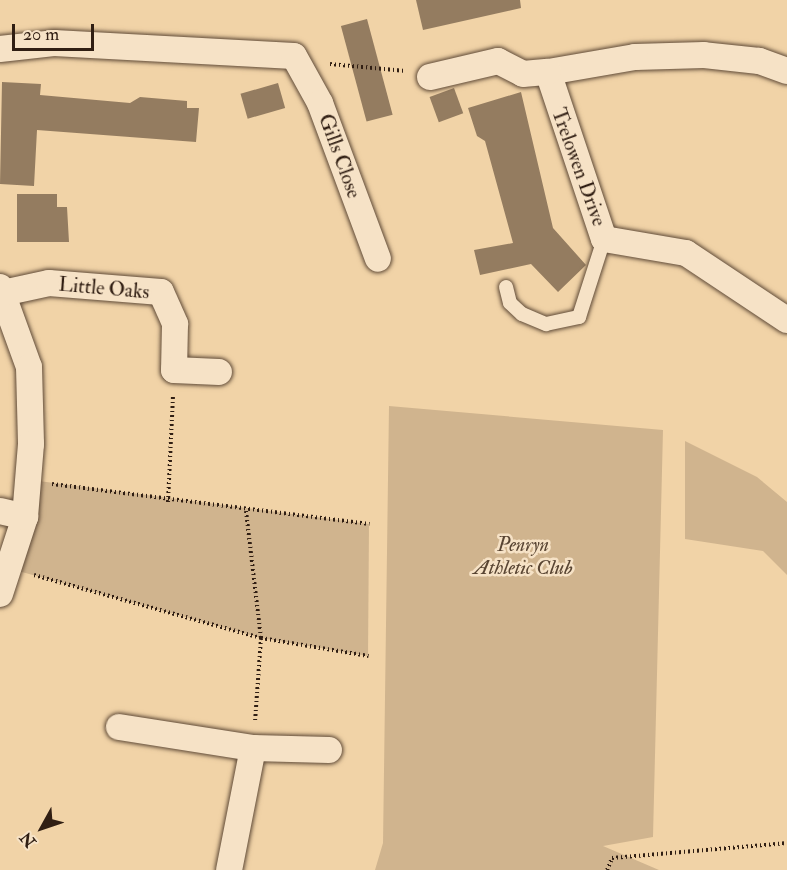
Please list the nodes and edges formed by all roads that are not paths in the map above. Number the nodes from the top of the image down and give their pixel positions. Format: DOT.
graph roads {
  1 [pos="0,49"];
  2 [pos="787,71"];
  3 [pos="548,72"];
  4 [pos="430,77"];
  5 [pos="604,239"];
  6 [pos="378,259"];
  7 [pos="506,287"];
  8 [pos="2,290"];
  9 [pos="787,320"];
  10 [pos="219,372"];
  11 [pos="0,511"];
  12 [pos="25,517"];
  13 [pos="0,594"];
  14 [pos="119,727"];
  15 [pos="253,748"];
  16 [pos="329,750"];
  17 [pos="229,870"];
  1 -- 6 [label="street, Gills Close"];
  2 -- 3 [label="street"];
  3 -- 4 [label="street"];
  3 -- 5 [label="street, Trelowen Drive"];
  5 -- 7 [label="lane"];
  5 -- 9 [label="street, Trelowen Drive"];
  8 -- 10 [label="street, Little Oaks"];
  8 -- 12 [label="street, Little Oaks"];
  11 -- 12 [label="street"];
  12 -- 13 [label="street, Little Oaks"];
  14 -- 15 [label="street"];
  15 -- 16 [label="street"];
  15 -- 17 [label="street"];
}
